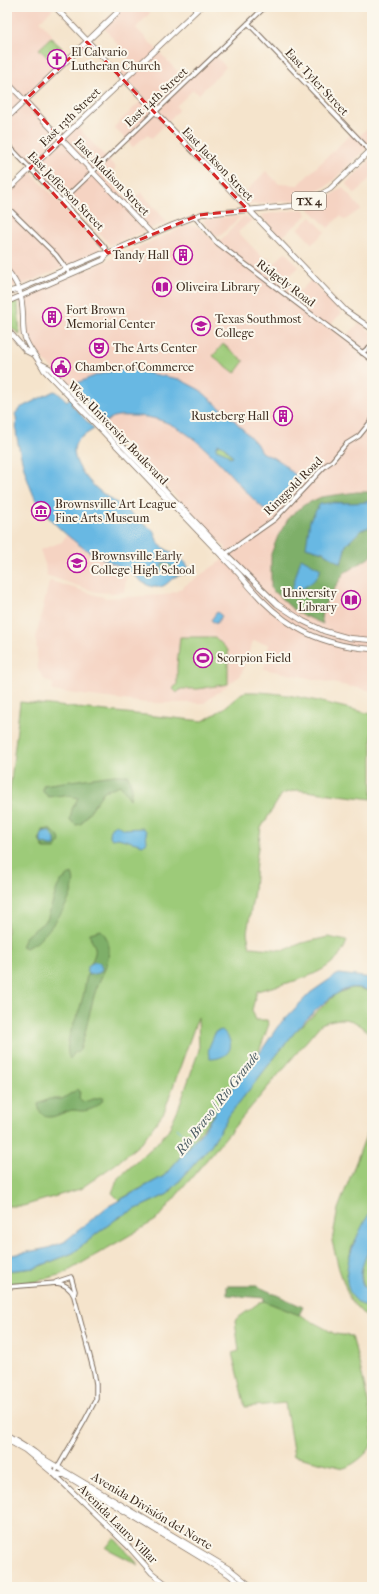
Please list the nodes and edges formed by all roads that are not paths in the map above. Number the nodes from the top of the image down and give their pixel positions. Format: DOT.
graph roads {
  1 [pos="54,7"];
  2 [pos="123,7"];
  3 [pos="200,7"];
  4 [pos="265,7"];
  5 [pos="248,23"];
  6 [pos="87,42"];
  7 [pos="123,80"];
  8 [pos="7,82"];
  9 [pos="25,100"];
  10 [pos="154,112"];
  11 [pos="7,118"];
  12 [pos="62,139"];
  13 [pos="7,144"];
  14 [pos="371,151"];
  15 [pos="30,168"];
  16 [pos="92,171"];
  17 [pos="7,191"];
  18 [pos="62,201"];
  19 [pos="7,206"];
  20 [pos="248,210"];
  21 [pos="194,216"];
  22 [pos="152,234"];
  23 [pos="108,253"];
  24 [pos="66,269"];
  25 [pos="7,270"];
  26 [pos="70,274"];
  27 [pos="20,289"];
  28 [pos="7,292"];
  29 [pos="22,296"];
  30 [pos="7,302"];
  31 [pos="7,329"];
  32 [pos="372,329"];
  33 [pos="24,334"];
  34 [pos="15,338"];
  35 [pos="372,345"];
  36 [pos="362,353"];
  37 [pos="32,354"];
  38 [pos="372,360"];
  39 [pos="78,402"];
  40 [pos="372,420"];
  41 [pos="226,554"];
  42 [pos="222,557"];
  43 [pos="372,640"];
  44 [pos="372,649"];
  45 [pos="52,1283"];
  46 [pos="7,1287"];
  47 [pos="74,1296"];
  48 [pos="7,1435"];
  49 [pos="7,1440"];
  50 [pos="39,1456"];
  51 [pos="59,1467"];
  52 [pos="54,1474"];
  53 [pos="91,1489"];
  54 [pos="169,1586"];
  55 [pos="175,1587"];
  56 [pos="244,1587"];
  57 [pos="252,1587"];
  1 -- 6 [label="main road, East Jackson Street"];
  2 -- 6 [label="main road"];
  3 -- 7 [label="main road, East 13th Street"];
  4 -- 5 [label="street, East 14th Street"];
  5 -- 10 [label="street, East 14th Street"];
  5 -- 14 [label="street, East Tyler Street"];
  6 -- 7 [label="main road, East Jackson Street"];
  6 -- 9 [label="main road"];
  7 -- 10 [label="main road, East Jackson Street"];
  7 -- 12 [label="main road, East 13th Street"];
  8 -- 9 [label="main road, East Madison Street"];
  9 -- 11 [label="main road"];
  9 -- 12 [label="main road, East Madison Street"];
  10 -- 16 [label="street, East 14th Street"];
  10 -- 20 [label="main road, East Jackson Street"];
  12 -- 15 [label="main road, East 13th Street"];
  12 -- 16 [label="main road, East Madison Street"];
  13 -- 15 [label="street, East Jefferson Street"];
  14 -- 20 [label="main road, TX 4"];
  15 -- 17 [label="main road, East 13th Street"];
  15 -- 18 [label="street, East Jefferson Street"];
  16 -- 18 [label="street, East 14th Street"];
  16 -- 22 [label="main road, East Madison Street"];
  18 -- 23 [label="street, East Jefferson Street"];
  19 -- 24 [label="street"];
  20 -- 21 [label="main road, TX 4"];
  20 -- 32 [label="main road, East Jackson Street"];
  21 -- 22 [label="main road, TX 4"];
  21 -- 36 [label="street, Ridgely Road"];
  22 -- 23 [label="main road, TX 4"];
  23 -- 24 [label="main road, TX 4"];
  23 -- 26 [label="main road, TX 4"];
  24 -- 26 [label="street"];
  24 -- 27 [label="main road, TX 4"];
  25 -- 27 [label="main road, West University Boulevard"];
  26 -- 29 [label="main road, TX 4"];
  27 -- 28 [label="main road, TX 4"];
  27 -- 29 [label="main road, West University Boulevard"];
  29 -- 30 [label="main road, TX 4"];
  29 -- 33 [label="main road, West University Boulevard"];
  31 -- 34 [label="main road, West University Boulevard"];
  33 -- 34 [label="main road"];
  33 -- 37 [label="main road, West University Boulevard"];
  34 -- 37 [label="main road, West University Boulevard"];
  35 -- 36 [label="street"];
  36 -- 38 [label="street, Ridgely Road"];
  37 -- 39 [label="main road, West University Boulevard"];
  39 -- 41 [label="main road, West University Boulevard"];
  39 -- 42 [label="main road, West University Boulevard"];
  40 -- 41 [label="street, Ringgold Road"];
  41 -- 42 [label="street, Ringgold Road"];
  41 -- 43 [label="main road, West University Boulevard"];
  42 -- 44 [label="main road, West University Boulevard"];
  45 -- 46 [label="street"];
  45 -- 47 [label="street"];
  45 -- 47 [label="street"];
  47 -- 51 [label="street"];
  48 -- 50 [label="main road, Avenida Lauro Villar"];
  49 -- 52 [label="main road, Avenida Lauro Villar"];
  50 -- 51 [label="main road, Avenida División del Norte"];
  50 -- 52 [label="main road, Avenida Lauro Villar"];
  51 -- 52 [label="street"];
  51 -- 53 [label="main road, Avenida División del Norte"];
  52 -- 53 [label="main road, Avenida División del Norte"];
  52 -- 54 [label="main road, Avenida Lauro Villar"];
  53 -- 56 [label="main road, Avenida División del Norte"];
  53 -- 57 [label="main road, Avenida División del Norte"];
  54 -- 55 [label="main road, Avenida Lauro Villar"];
}
